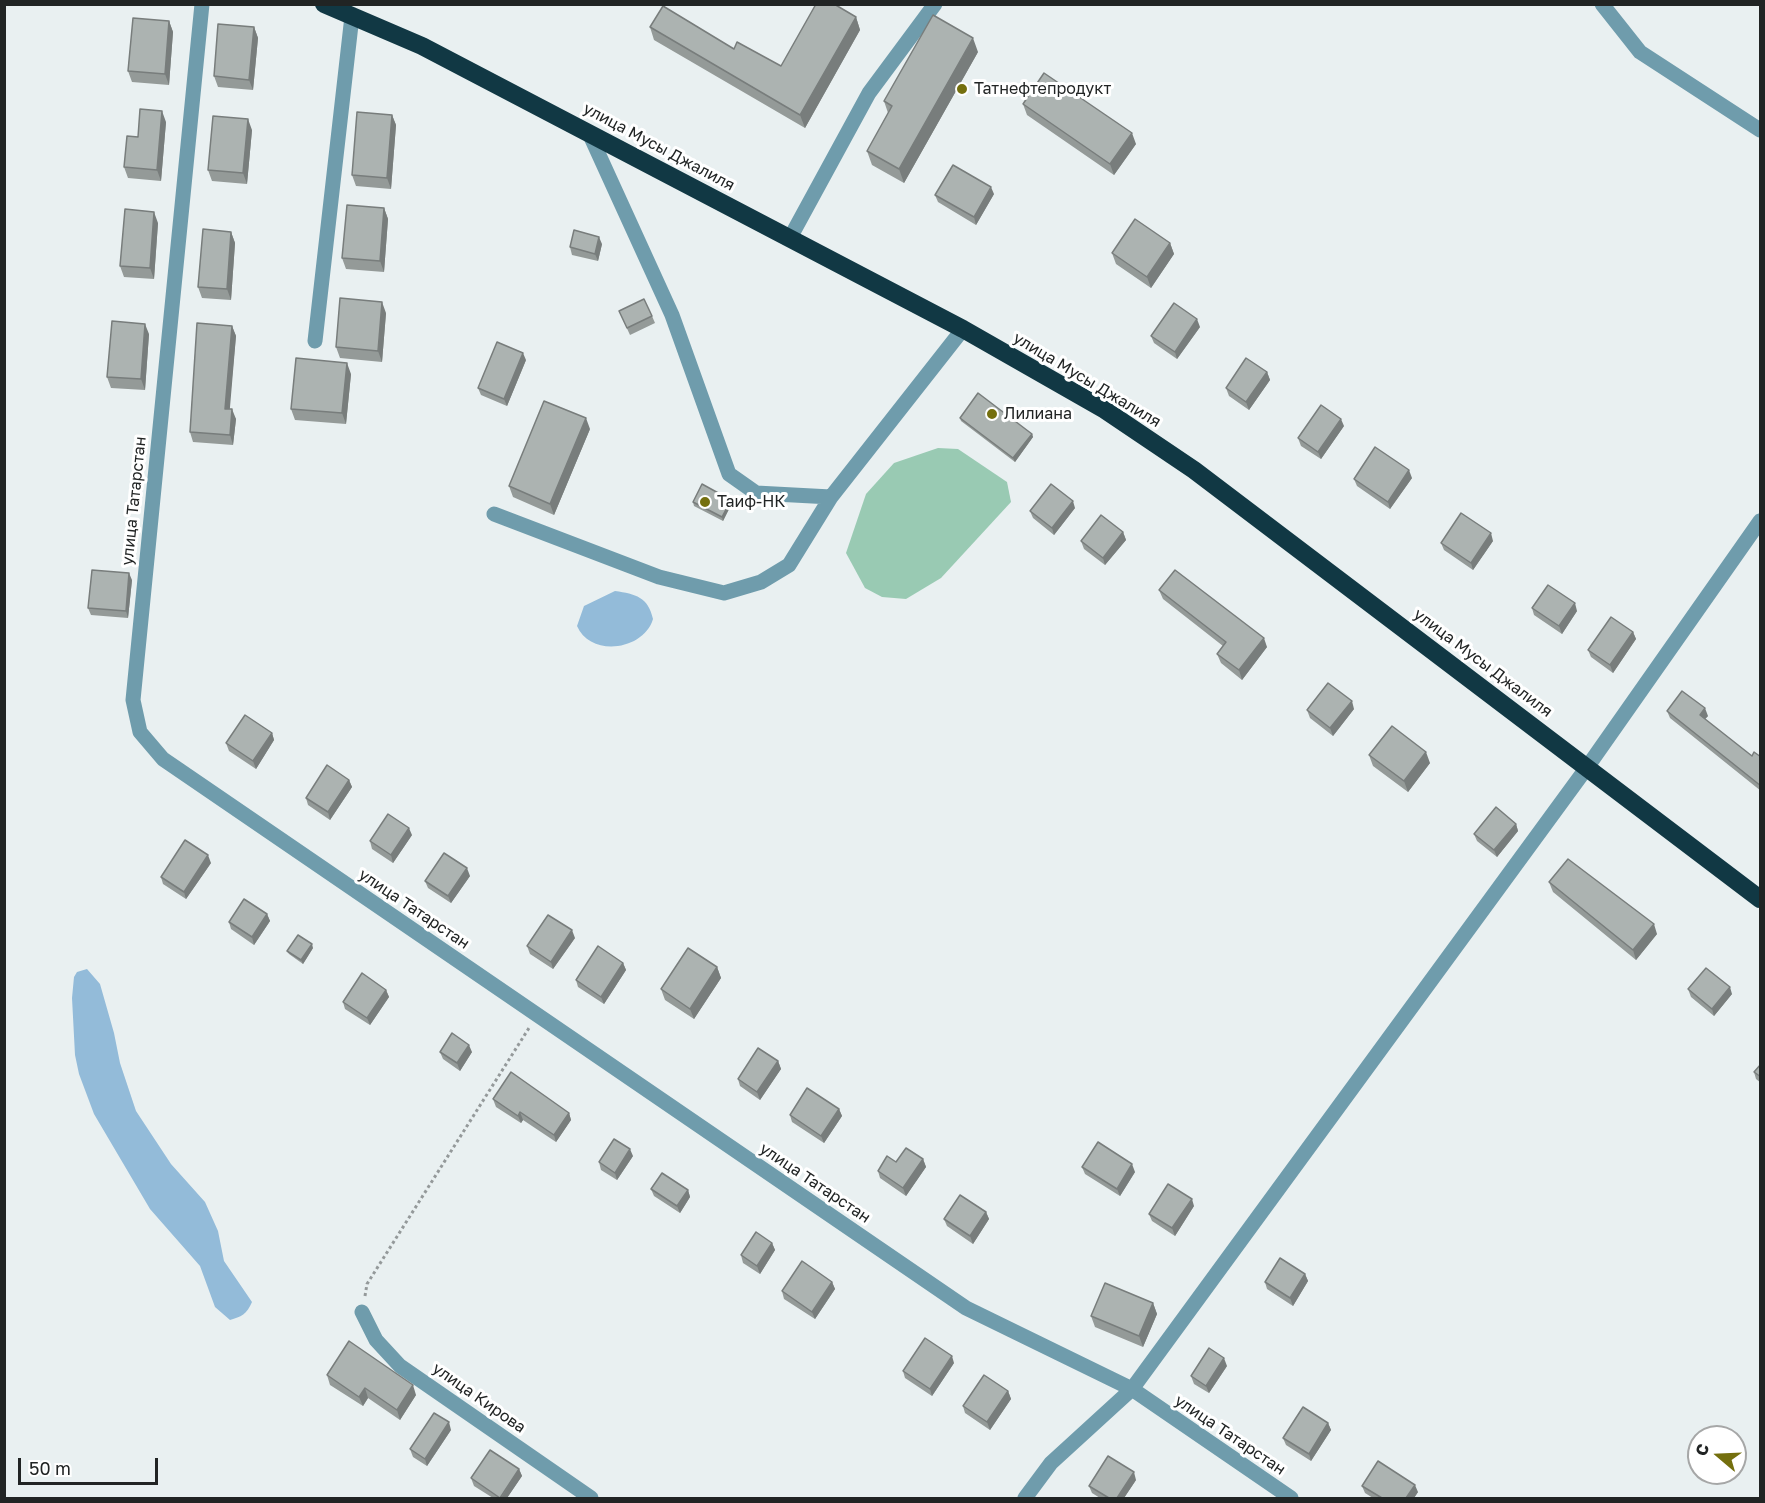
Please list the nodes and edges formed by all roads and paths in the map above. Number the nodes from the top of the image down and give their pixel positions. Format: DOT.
graph roads {
  1 [pos="202,4"];
  2 [pos="324,4"];
  3 [pos="935,4"];
  4 [pos="1602,4"];
  5 [pos="352,16"];
  6 [pos="1761,130"];
  7 [pos="590,133"];
  8 [pos="790,238"];
  9 [pos="963,329"];
  10 [pos="315,341"];
  11 [pos="831,497"];
  12 [pos="494,514"];
  13 [pos="1761,520"];
  14 [pos="1588,766"];
  15 [pos="1761,899"];
  16 [pos="537,1015"];
  17 [pos="362,1312"];
  18 [pos="1132,1389"];
  19 [pos="591,1498"];
  20 [pos="1025,1498"];
  21 [pos="1291,1498"];
  1 -- 16 [label="street, улица Татарстан"];
  2 -- 5 [label="highway, улица Мусы Джалиля"];
  3 -- 8 [label="street"];
  4 -- 6 [label="street"];
  5 -- 7 [label="highway, улица Мусы Джалиля"];
  5 -- 10 [label="street"];
  7 -- 8 [label="highway, улица Мусы Джалиля"];
  7 -- 11 [label="street"];
  8 -- 9 [label="highway, улица Мусы Джалиля"];
  9 -- 11 [label="street"];
  9 -- 14 [label="highway, улица Мусы Джалиля"];
  11 -- 12 [label="street"];
  13 -- 14 [label="street"];
  14 -- 15 [label="highway, улица Мусы Джалиля"];
  14 -- 18 [label="street"];
  16 -- 17 [label="path"];
  16 -- 18 [label="street, улица Татарстан"];
  17 -- 19 [label="street, улица Кирова"];
  18 -- 20 [label="street"];
  18 -- 21 [label="street, улица Татарстан"];
}
